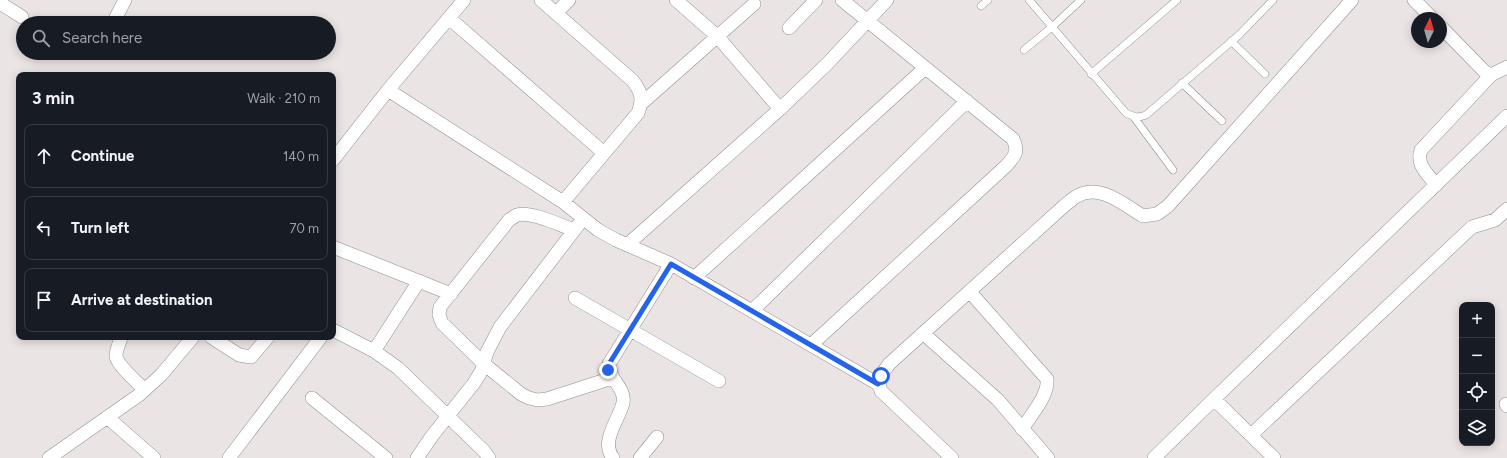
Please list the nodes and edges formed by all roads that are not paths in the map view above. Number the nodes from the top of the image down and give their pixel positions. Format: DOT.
graph roads {
  1 [pos="125,0"];
  2 [pos="541,0"];
  3 [pos="569,0"];
  4 [pos="676,0"];
  5 [pos="816,0"];
  6 [pos="842,0"];
  7 [pos="887,0"];
  8 [pos="988,0"];
  9 [pos="1029,0"];
  10 [pos="1081,0"];
  11 [pos="1177,0"];
  12 [pos="1273,0"];
  13 [pos="1352,0"];
  14 [pos="1414,0"];
  15 [pos="459,2"];
  16 [pos="0,3"];
  17 [pos="754,4"];
  18 [pos="980,6"];
  19 [pos="1426,12"];
  20 [pos="556,14"];
  21 [pos="20,16"];
  22 [pos="117,16"];
  23 [pos="449,18"];
  24 [pos="867,21"];
  25 [pos="1052,27"];
  26 [pos="789,28"];
  27 [pos="1447,33"];
  28 [pos="717,36"];
  29 [pos="1231,41"];
  30 [pos="1024,50"];
  31 [pos="1507,66"];
  32 [pos="925,68"];
  33 [pos="1091,74"];
  34 [pos="1265,74"];
  35 [pos="1492,75"];
  36 [pos="1182,83"];
  37 [pos="388,90"];
  38 [pos="967,101"];
  39 [pos="642,103"];
  40 [pos="780,110"];
  41 [pos="1133,116"];
  42 [pos="1507,116"];
  43 [pos="1222,121"];
  44 [pos="604,154"];
  45 [pos="336,156"];
  46 [pos="1173,170"];
  47 [pos="1436,185"];
  48 [pos="563,202"];
  49 [pos="1507,209"];
  50 [pos="584,218"];
  51 [pos="574,230"];
  52 [pos="627,245"];
  53 [pos="336,248"];
  54 [pos="671,264"];
  55 [pos="694,278"];
  56 [pos="419,281"];
  57 [pos="970,292"];
  58 [pos="451,294"];
  59 [pos="575,298"];
  60 [pos="752,311"];
  61 [pos="631,329"];
  62 [pos="336,332"];
  63 [pos="924,334"];
  64 [pos="120,340"];
  65 [pos="190,340"];
  66 [pos="216,340"];
  67 [pos="265,340"];
  68 [pos="319,340"];
  69 [pos="810,345"];
  70 [pos="374,351"];
  71 [pos="484,364"];
  72 [pos="612,378"];
  73 [pos="719,381"];
  74 [pos="878,384"];
  75 [pos="145,390"];
  76 [pos="312,398"];
  77 [pos="1214,400"];
  78 [pos="448,416"];
  79 [pos="107,417"];
  80 [pos="1022,429"];
  81 [pos="1251,435"];
  82 [pos="657,437"];
  83 [pos="49,458"];
  84 [pos="154,458"];
  85 [pos="229,458"];
  86 [pos="386,458"];
  87 [pos="417,458"];
  88 [pos="489,458"];
  89 [pos="612,458"];
  90 [pos="640,458"];
  91 [pos="952,458"];
  92 [pos="1048,458"];
  93 [pos="1154,458"];
  94 [pos="1274,458"];
  1 -- 22 [label="street"];
  2 -- 20 [label="street"];
  3 -- 20 [label="street"];
  4 -- 28 [label="street"];
  5 -- 26 [label="street"];
  6 -- 24 [label="street"];
  7 -- 24 [label="street"];
  8 -- 18 [label="lane"];
  9 -- 25 [label="lane"];
  10 -- 25 [label="lane"];
  11 -- 33 [label="lane"];
  12 -- 29 [label="lane"];
  13 -- 57 [label="street"];
  14 -- 19 [label="street"];
  15 -- 23 [label="street"];
  16 -- 21 [label="street"];
  17 -- 28 [label="street"];
  20 -- 39 [label="street"];
  23 -- 37 [label="street"];
  23 -- 44 [label="street"];
  24 -- 32 [label="street"];
  24 -- 40 [label="street"];
  25 -- 30 [label="lane"];
  25 -- 33 [label="lane"];
  27 -- 35 [label="street"];
  28 -- 39 [label="street"];
  28 -- 40 [label="street"];
  29 -- 34 [label="lane"];
  29 -- 36 [label="lane"];
  31 -- 35 [label="street"];
  32 -- 38 [label="street"];
  32 -- 55 [label="street"];
  33 -- 41 [label="lane"];
  35 -- 47 [label="street"];
  36 -- 41 [label="lane"];
  36 -- 43 [label="lane"];
  37 -- 45 [label="street"];
  37 -- 48 [label="street"];
  38 -- 60 [label="street"];
  38 -- 69 [label="street"];
  39 -- 44 [label="street"];
  40 -- 52 [label="street"];
  41 -- 46 [label="lane"];
  42 -- 47 [label="street"];
  44 -- 48 [label="street"];
  47 -- 77 [label="street"];
  48 -- 50 [label="street"];
  49 -- 81 [label="street"];
  50 -- 51 [label="street"];
  50 -- 52 [label="street"];
  51 -- 58 [label="street"];
  51 -- 71 [label="street"];
  52 -- 54 [label="street"];
  53 -- 56 [label="street"];
  54 -- 55 [label="street"];
  54 -- 61 [label="street"];
  55 -- 60 [label="street"];
  56 -- 58 [label="street"];
  56 -- 70 [label="street"];
  57 -- 63 [label="street"];
  57 -- 80 [label="street"];
  58 -- 71 [label="street"];
  59 -- 61 [label="street"];
  60 -- 69 [label="street"];
  61 -- 72 [label="street"];
  61 -- 73 [label="street"];
  62 -- 70 [label="street"];
  63 -- 74 [label="street"];
  63 -- 80 [label="street"];
  64 -- 75 [label="street"];
  65 -- 75 [label="street"];
  66 -- 67 [label="street"];
  68 -- 85 [label="street"];
  69 -- 74 [label="street"];
  70 -- 78 [label="street"];
  71 -- 72 [label="street"];
  71 -- 78 [label="street"];
  72 -- 89 [label="street"];
  74 -- 91 [label="street"];
  75 -- 79 [label="street"];
  76 -- 86 [label="street"];
  77 -- 81 [label="street"];
  77 -- 93 [label="street"];
  78 -- 87 [label="street"];
  78 -- 88 [label="street"];
  79 -- 83 [label="street"];
  79 -- 84 [label="street"];
  80 -- 92 [label="street"];
  81 -- 94 [label="street"];
  82 -- 90 [label="street"];
}
